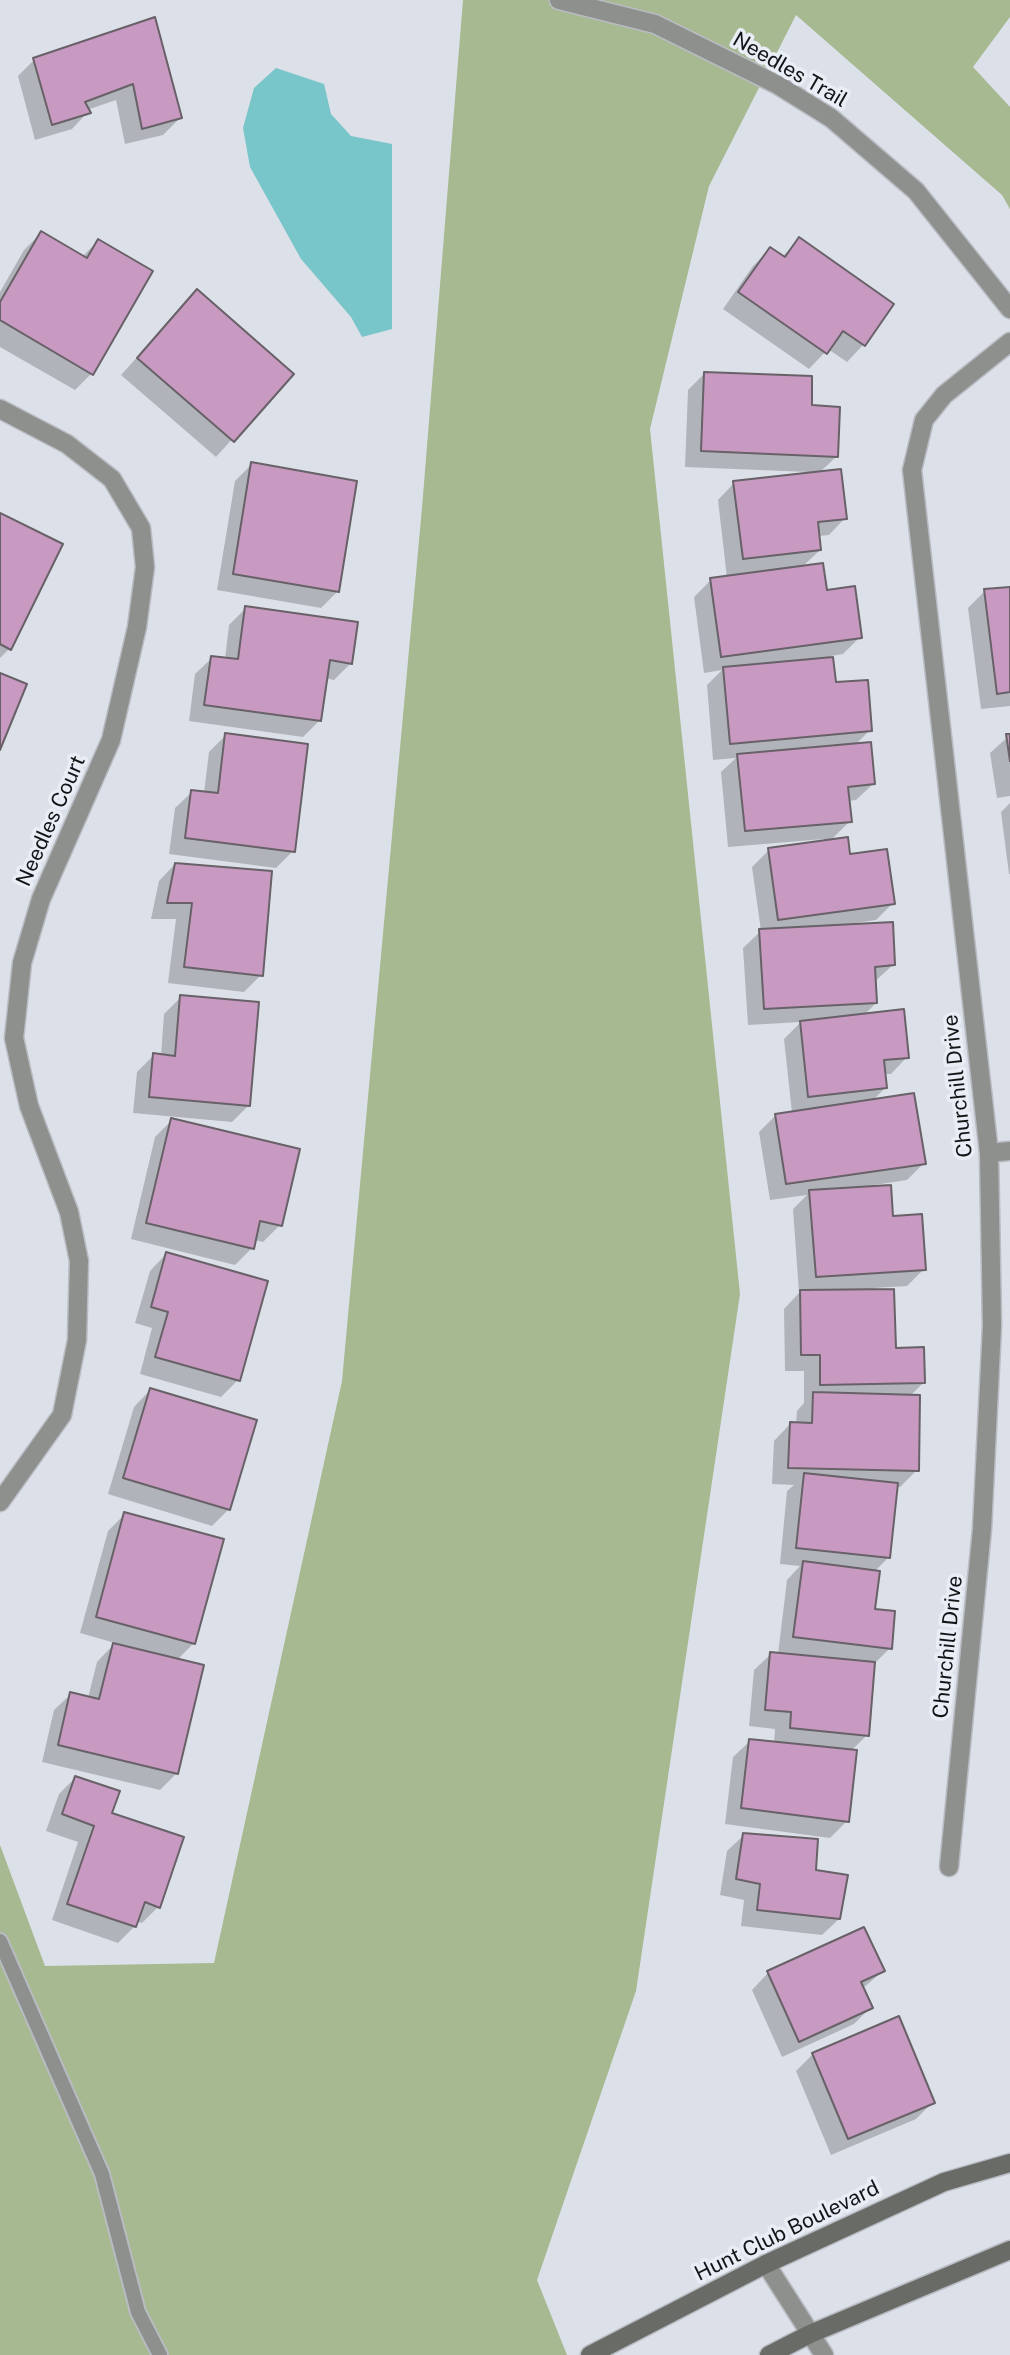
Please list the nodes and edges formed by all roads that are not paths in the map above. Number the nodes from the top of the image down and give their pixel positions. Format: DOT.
graph roads {
  1 [pos="559,0"];
  2 [pos="1010,309"];
  3 [pos="1010,342"];
  4 [pos="0,409"];
  5 [pos="1010,1151"];
  6 [pos="989,1153"];
  7 [pos="0,1503"];
  8 [pos="949,1867"];
  9 [pos="0,1941"];
  10 [pos="1010,2163"];
  11 [pos="1010,2249"];
  12 [pos="766,2264"];
  13 [pos="810,2334"];
  14 [pos="160,2355"];
  15 [pos="590,2355"];
  16 [pos="769,2355"];
  17 [pos="824,2355"];
  1 -- 2 [label="street, Needles Trail"];
  3 -- 6 [label="street, Churchill Drive"];
  4 -- 7 [label="street, Needles Court"];
  5 -- 6 [label="street"];
  6 -- 8 [label="street, Churchill Drive"];
  9 -- 14 [label="lane"];
  10 -- 12 [label="street, Hunt Club Boulevard"];
  11 -- 13 [label="street"];
  12 -- 13 [label="street"];
  12 -- 15 [label="street, Hunt Club Boulevard"];
  13 -- 16 [label="street"];
  13 -- 17 [label="street"];
}
